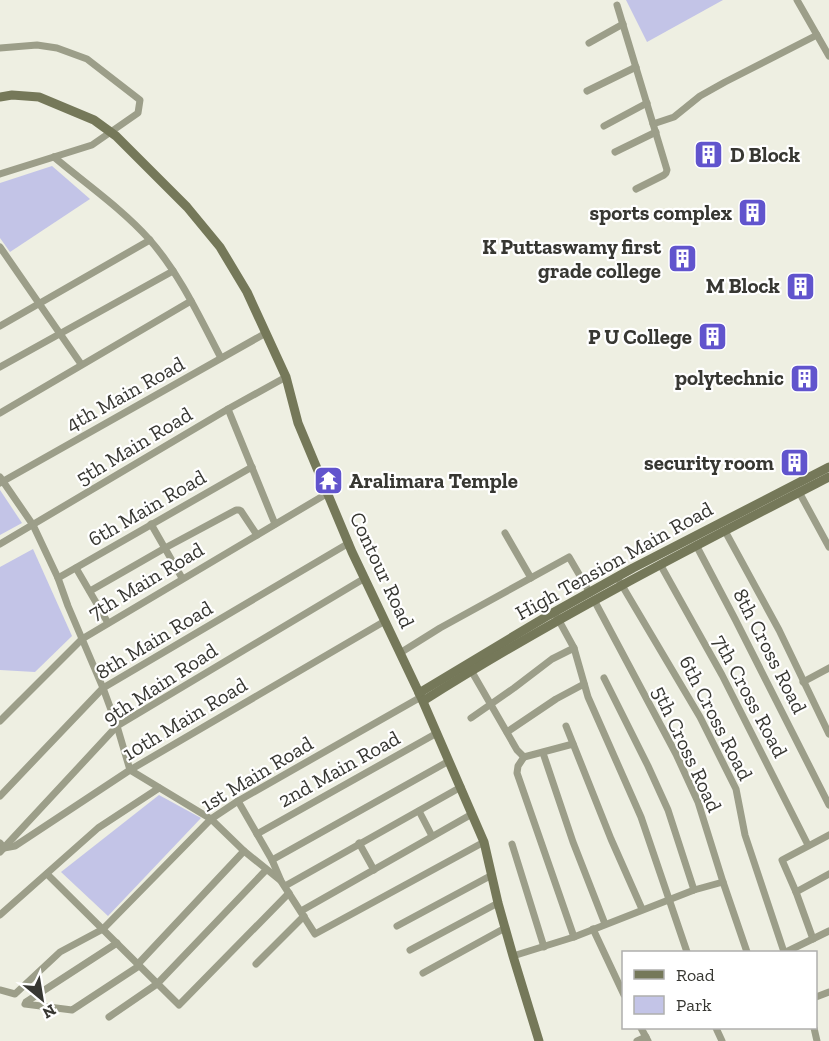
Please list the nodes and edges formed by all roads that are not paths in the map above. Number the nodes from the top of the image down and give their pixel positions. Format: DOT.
graph roads {
  1 [pos="797,0"];
  2 [pos="617,5"];
  3 [pos="623,24"];
  4 [pos="817,35"];
  5 [pos="589,43"];
  6 [pos="0,48"];
  7 [pos="829,56"];
  8 [pos="636,67"];
  9 [pos="587,91"];
  10 [pos="0,97"];
  11 [pos="647,103"];
  12 [pos="604,126"];
  13 [pos="654,128"];
  14 [pos="111,132"];
  15 [pos="615,152"];
  16 [pos="54,157"];
  17 [pos="0,174"];
  18 [pos="636,189"];
  19 [pos="150,240"];
  20 [pos="0,247"];
  21 [pos="173,271"];
  22 [pos="191,301"];
  23 [pos="39,303"];
  24 [pos="0,326"];
  25 [pos="266,333"];
  26 [pos="60,334"];
  27 [pos="221,358"];
  28 [pos="81,364"];
  29 [pos="0,367"];
  30 [pos="286,377"];
  31 [pos="228,410"];
  32 [pos="0,413"];
  33 [pos="252,467"];
  34 [pos="829,467"];
  35 [pos="829,477"];
  36 [pos="1,480"];
  37 [pos="799,492"];
  38 [pos="328,493"];
  39 [pos="151,524"];
  40 [pos="275,524"];
  41 [pos="33,525"];
  42 [pos="725,531"];
  43 [pos="505,533"];
  44 [pos="257,535"];
  45 [pos="349,543"];
  46 [pos="0,544"];
  47 [pos="696,545"];
  48 [pos="829,547"];
  49 [pos="165,548"];
  50 [pos="660,564"];
  51 [pos="76,568"];
  52 [pos="58,578"];
  53 [pos="182,578"];
  54 [pos="365,578"];
  55 [pos="531,578"];
  56 [pos="619,581"];
  57 [pos="90,591"];
  58 [pos="592,596"];
  59 [pos="556,616"];
  60 [pos="385,621"];
  61 [pos="108,623"];
  62 [pos="82,639"];
  63 [pos="574,648"];
  64 [pos="400,653"];
  65 [pos="829,668"];
  66 [pos="472,672"];
  67 [pos="604,678"];
  68 [pos="803,682"];
  69 [pos="584,684"];
  70 [pos="103,688"];
  71 [pos="421,697"];
  72 [pos="490,704"];
  73 [pos="471,718"];
  74 [pos="0,721"];
  75 [pos="826,722"];
  76 [pos="117,726"];
  77 [pos="566,726"];
  78 [pos="507,732"];
  79 [pos="437,733"];
  80 [pos="829,734"];
  81 [pos="573,744"];
  82 [pos="543,753"];
  83 [pos="524,757"];
  84 [pos="449,761"];
  85 [pos="130,770"];
  86 [pos="159,788"];
  87 [pos="461,788"];
  88 [pos="0,796"];
  89 [pos="238,801"];
  90 [pos="829,805"];
  91 [pos="418,810"];
  92 [pos="472,814"];
  93 [pos="211,819"];
  94 [pos="257,834"];
  95 [pos="829,835"];
  96 [pos="432,836"];
  97 [pos="484,842"];
  98 [pos="359,843"];
  99 [pos="512,844"];
  100 [pos="808,845"];
  101 [pos="1,848"];
  102 [pos="244,851"];
  103 [pos="270,857"];
  104 [pos="258,862"];
  105 [pos="266,870"];
  106 [pos="374,870"];
  107 [pos="47,874"];
  108 [pos="829,874"];
  109 [pos="492,875"];
  110 [pos="723,882"];
  111 [pos="285,887"];
  112 [pos="694,890"];
  113 [pos="796,892"];
  114 [pos="670,899"];
  115 [pos="498,903"];
  116 [pos="642,909"];
  117 [pos="302,914"];
  118 [pos="0,915"];
  119 [pos="605,924"];
  120 [pos="397,926"];
  121 [pos="505,928"];
  122 [pos="103,929"];
  123 [pos="593,929"];
  124 [pos="829,931"];
  125 [pos="574,937"];
  126 [pos="813,939"];
  127 [pos="117,943"];
  128 [pos="544,947"];
  129 [pos="410,950"];
  130 [pos="687,951"];
  131 [pos="747,951"];
  132 [pos="785,951"];
  133 [pos="787,951"];
  134 [pos="513,956"];
  135 [pos="256,964"];
  136 [pos="138,965"];
  137 [pos="423,973"];
  138 [pos="157,984"];
  139 [pos="0,990"];
  140 [pos="622,991"];
  141 [pos="109,1017"];
  142 [pos="647,1039"];
  143 [pos="539,1041"];
  144 [pos="637,1041"];
  1 -- 4 [label="street"];
  2 -- 3 [label="street"];
  3 -- 5 [label="street"];
  3 -- 8 [label="street"];
  4 -- 7 [label="street"];
  4 -- 13 [label="street"];
  6 -- 14 [label="street"];
  8 -- 9 [label="street"];
  8 -- 11 [label="street"];
  10 -- 14 [label="main road, Contour Road"];
  11 -- 12 [label="street"];
  11 -- 13 [label="street"];
  13 -- 15 [label="street"];
  13 -- 18 [label="street"];
  14 -- 16 [label="street"];
  14 -- 25 [label="main road, Contour Road"];
  16 -- 17 [label="street"];
  16 -- 19 [label="street"];
  19 -- 21 [label="street"];
  19 -- 23 [label="street"];
  20 -- 23 [label="street"];
  21 -- 22 [label="street"];
  21 -- 26 [label="street"];
  22 -- 27 [label="street"];
  22 -- 28 [label="street"];
  23 -- 24 [label="street"];
  23 -- 26 [label="street"];
  25 -- 27 [label="street, 4th Main Road"];
  25 -- 30 [label="main road, Contour Road"];
  26 -- 28 [label="street"];
  26 -- 29 [label="street"];
  27 -- 36 [label="street, 4th Main Road"];
  28 -- 32 [label="street"];
  30 -- 31 [label="street, 5th Main Road"];
  30 -- 38 [label="main road, Contour Road"];
  31 -- 33 [label="street"];
  31 -- 41 [label="street, 5th Main Road"];
  33 -- 39 [label="street, 6th Main Road"];
  33 -- 40 [label="street"];
  34 -- 56 [label="main road, High Tension Main Road"];
  35 -- 37 [label="main road"];
  36 -- 41 [label="street"];
  37 -- 42 [label="main road"];
  37 -- 48 [label="street"];
  38 -- 40 [label="street, 7th Main Road"];
  38 -- 45 [label="main road, Contour Road"];
  39 -- 49 [label="street"];
  39 -- 51 [label="street, 6th Main Road"];
  40 -- 44 [label="street, 7th Main Road"];
  41 -- 46 [label="street, 5th Main Road"];
  41 -- 52 [label="street"];
  42 -- 47 [label="main road"];
  42 -- 68 [label="street"];
  43 -- 55 [label="street"];
  44 -- 49 [label="street"];
  44 -- 53 [label="street, 7th Main Road"];
  45 -- 54 [label="main road, Contour Road"];
  45 -- 70 [label="street, 8th Main Road"];
  47 -- 50 [label="main road"];
  47 -- 90 [label="street, 8th Cross Road"];
  49 -- 53 [label="street"];
  49 -- 57 [label="street"];
  50 -- 56 [label="main road"];
  50 -- 100 [label="street, 7th Cross Road"];
  51 -- 52 [label="street, 6th Main Road"];
  51 -- 57 [label="street"];
  52 -- 62 [label="street"];
  53 -- 61 [label="street, 7th Main Road"];
  54 -- 60 [label="main road, Contour Road"];
  54 -- 76 [label="street, 9th Main Road"];
  55 -- 58 [label="street, 5th Cross Road"];
  55 -- 64 [label="street"];
  56 -- 58 [label="main road, High Tension Main Road"];
  56 -- 132 [label="street, 6th Cross Road"];
  57 -- 61 [label="street"];
  58 -- 59 [label="main road, High Tension Main Road"];
  58 -- 110 [label="street, 5th Cross Road"];
  59 -- 63 [label="street"];
  59 -- 66 [label="main road"];
  59 -- 71 [label="main road, High Tension Main Road"];
  60 -- 64 [label="main road, Contour Road"];
  60 -- 85 [label="street, 10th Main Road"];
  61 -- 62 [label="street, 7th Main Road"];
  62 -- 70 [label="street"];
  62 -- 74 [label="street, 7th Main Road"];
  63 -- 69 [label="street"];
  63 -- 72 [label="street"];
  64 -- 71 [label="main road, Contour Road"];
  65 -- 68 [label="street"];
  66 -- 71 [label="main road"];
  66 -- 72 [label="street"];
  67 -- 112 [label="street"];
  68 -- 75 [label="street"];
  69 -- 78 [label="street"];
  69 -- 114 [label="street"];
  70 -- 76 [label="street"];
  70 -- 88 [label="street, 8th Main Road"];
  71 -- 79 [label="main road, Contour Road"];
  71 -- 89 [label="street, 1st Main Road"];
  72 -- 73 [label="street"];
  72 -- 78 [label="street"];
  75 -- 80 [label="street"];
  76 -- 85 [label="street"];
  76 -- 101 [label="street, 9th Main Road"];
  77 -- 81 [label="street"];
  78 -- 83 [label="street"];
  79 -- 84 [label="main road, Contour Road"];
  79 -- 94 [label="street, 2nd Main Road"];
  81 -- 82 [label="street"];
  81 -- 116 [label="street"];
  82 -- 83 [label="street"];
  82 -- 119 [label="street"];
  83 -- 125 [label="street"];
  84 -- 87 [label="main road, Contour Road"];
  84 -- 103 [label="street"];
  85 -- 86 [label="street"];
  85 -- 101 [label="street, 10th Main Road"];
  86 -- 93 [label="street"];
  86 -- 107 [label="street"];
  87 -- 91 [label="street"];
  87 -- 92 [label="main road, Contour Road"];
  89 -- 93 [label="street, 1st Main Road"];
  89 -- 94 [label="street"];
  91 -- 96 [label="street"];
  91 -- 98 [label="street"];
  92 -- 96 [label="street"];
  92 -- 97 [label="main road, Contour Road"];
  93 -- 102 [label="street"];
  93 -- 122 [label="street, 1st Main Road"];
  94 -- 103 [label="street"];
  95 -- 100 [label="street"];
  96 -- 106 [label="street"];
  97 -- 109 [label="main road, Contour Road"];
  97 -- 117 [label="street"];
  98 -- 106 [label="street"];
  98 -- 111 [label="street"];
  99 -- 128 [label="street"];
  100 -- 113 [label="street"];
  102 -- 104 [label="street"];
  102 -- 136 [label="street"];
  103 -- 104 [label="street"];
  103 -- 111 [label="street"];
  104 -- 105 [label="street"];
  105 -- 111 [label="street"];
  105 -- 138 [label="street"];
  106 -- 117 [label="street"];
  107 -- 118 [label="street"];
  107 -- 122 [label="street"];
  108 -- 113 [label="street"];
  109 -- 115 [label="main road, Contour Road"];
  109 -- 120 [label="street"];
  110 -- 112 [label="street"];
  110 -- 131 [label="street, 5th Cross Road"];
  111 -- 117 [label="street"];
  111 -- 138 [label="street"];
  112 -- 114 [label="street"];
  113 -- 126 [label="street"];
  114 -- 116 [label="street"];
  114 -- 130 [label="street"];
  115 -- 121 [label="main road, Contour Road"];
  115 -- 129 [label="street"];
  116 -- 119 [label="street"];
  117 -- 135 [label="street"];
  119 -- 123 [label="street"];
  121 -- 134 [label="main road, Contour Road"];
  121 -- 137 [label="street"];
  122 -- 127 [label="street"];
  122 -- 139 [label="street, 1st Main Road"];
  123 -- 125 [label="street"];
  123 -- 140 [label="street"];
  124 -- 126 [label="street"];
  125 -- 128 [label="street"];
  126 -- 133 [label="street"];
  127 -- 136 [label="street"];
  127 -- 136 [label="street"];
  128 -- 134 [label="street"];
  134 -- 143 [label="main road, Contour Road"];
  136 -- 138 [label="street"];
  138 -- 141 [label="street"];
  142 -- 144 [label="street"];
}
